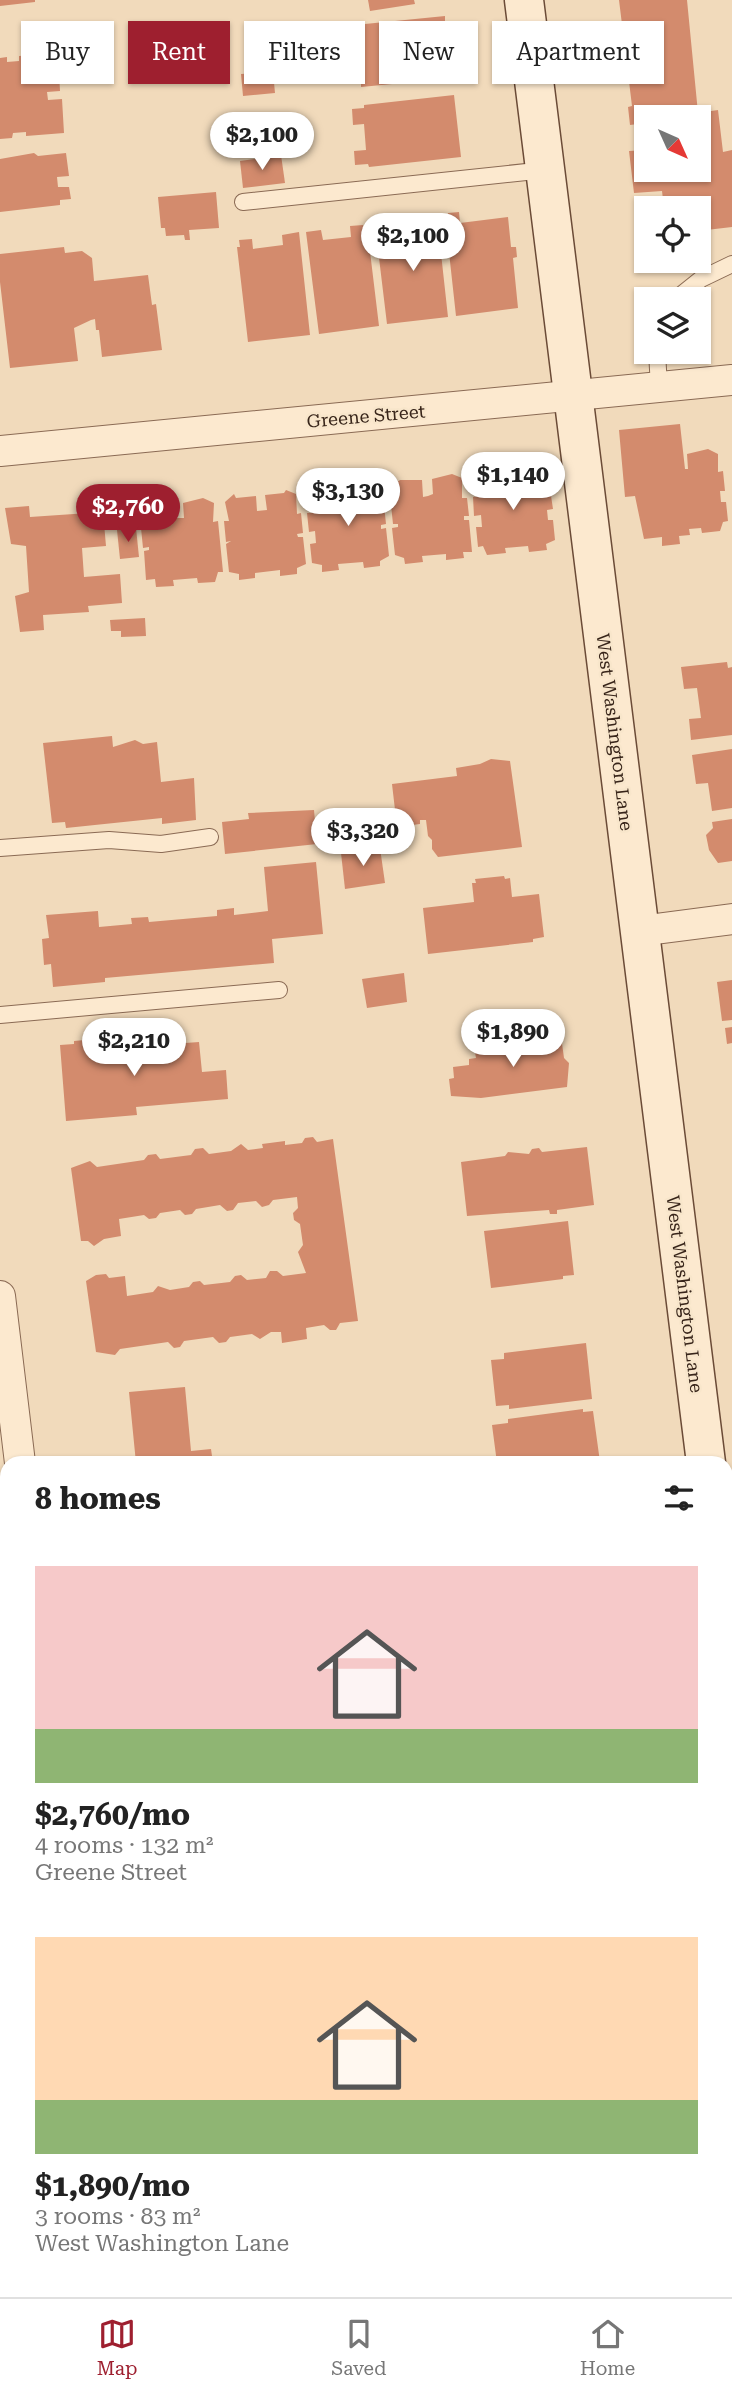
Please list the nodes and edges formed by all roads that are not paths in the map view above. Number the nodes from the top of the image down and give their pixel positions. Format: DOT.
graph roads {
  1 [pos="524,0"];
  2 [pos="545,170"];
  3 [pos="243,202"];
  4 [pos="732,264"];
  5 [pos="691,287"];
  6 [pos="658,364"];
  7 [pos="732,380"];
  8 [pos="659,387"];
  9 [pos="573,397"];
  10 [pos="0,451"];
  11 [pos="209,837"];
  12 [pos="0,848"];
  13 [pos="732,919"];
  14 [pos="640,931"];
  15 [pos="279,990"];
  16 [pos="0,1015"];
  17 [pos="0,1296"];
  18 [pos="19,1456"];
  19 [pos="705,1456"];
  1 -- 2 [label="main road, West Washington Lane"];
  2 -- 3 [label="lane"];
  2 -- 9 [label="main road, West Washington Lane"];
  4 -- 5 [label="lane"];
  6 -- 8 [label="lane"];
  7 -- 8 [label="street, Greene Street"];
  8 -- 9 [label="street, Greene Street"];
  9 -- 10 [label="street, Greene Street"];
  9 -- 14 [label="main road, West Washington Lane"];
  11 -- 12 [label="lane"];
  13 -- 14 [label="street"];
  14 -- 19 [label="main road, West Washington Lane"];
  15 -- 16 [label="lane"];
  17 -- 18 [label="street"];
}
